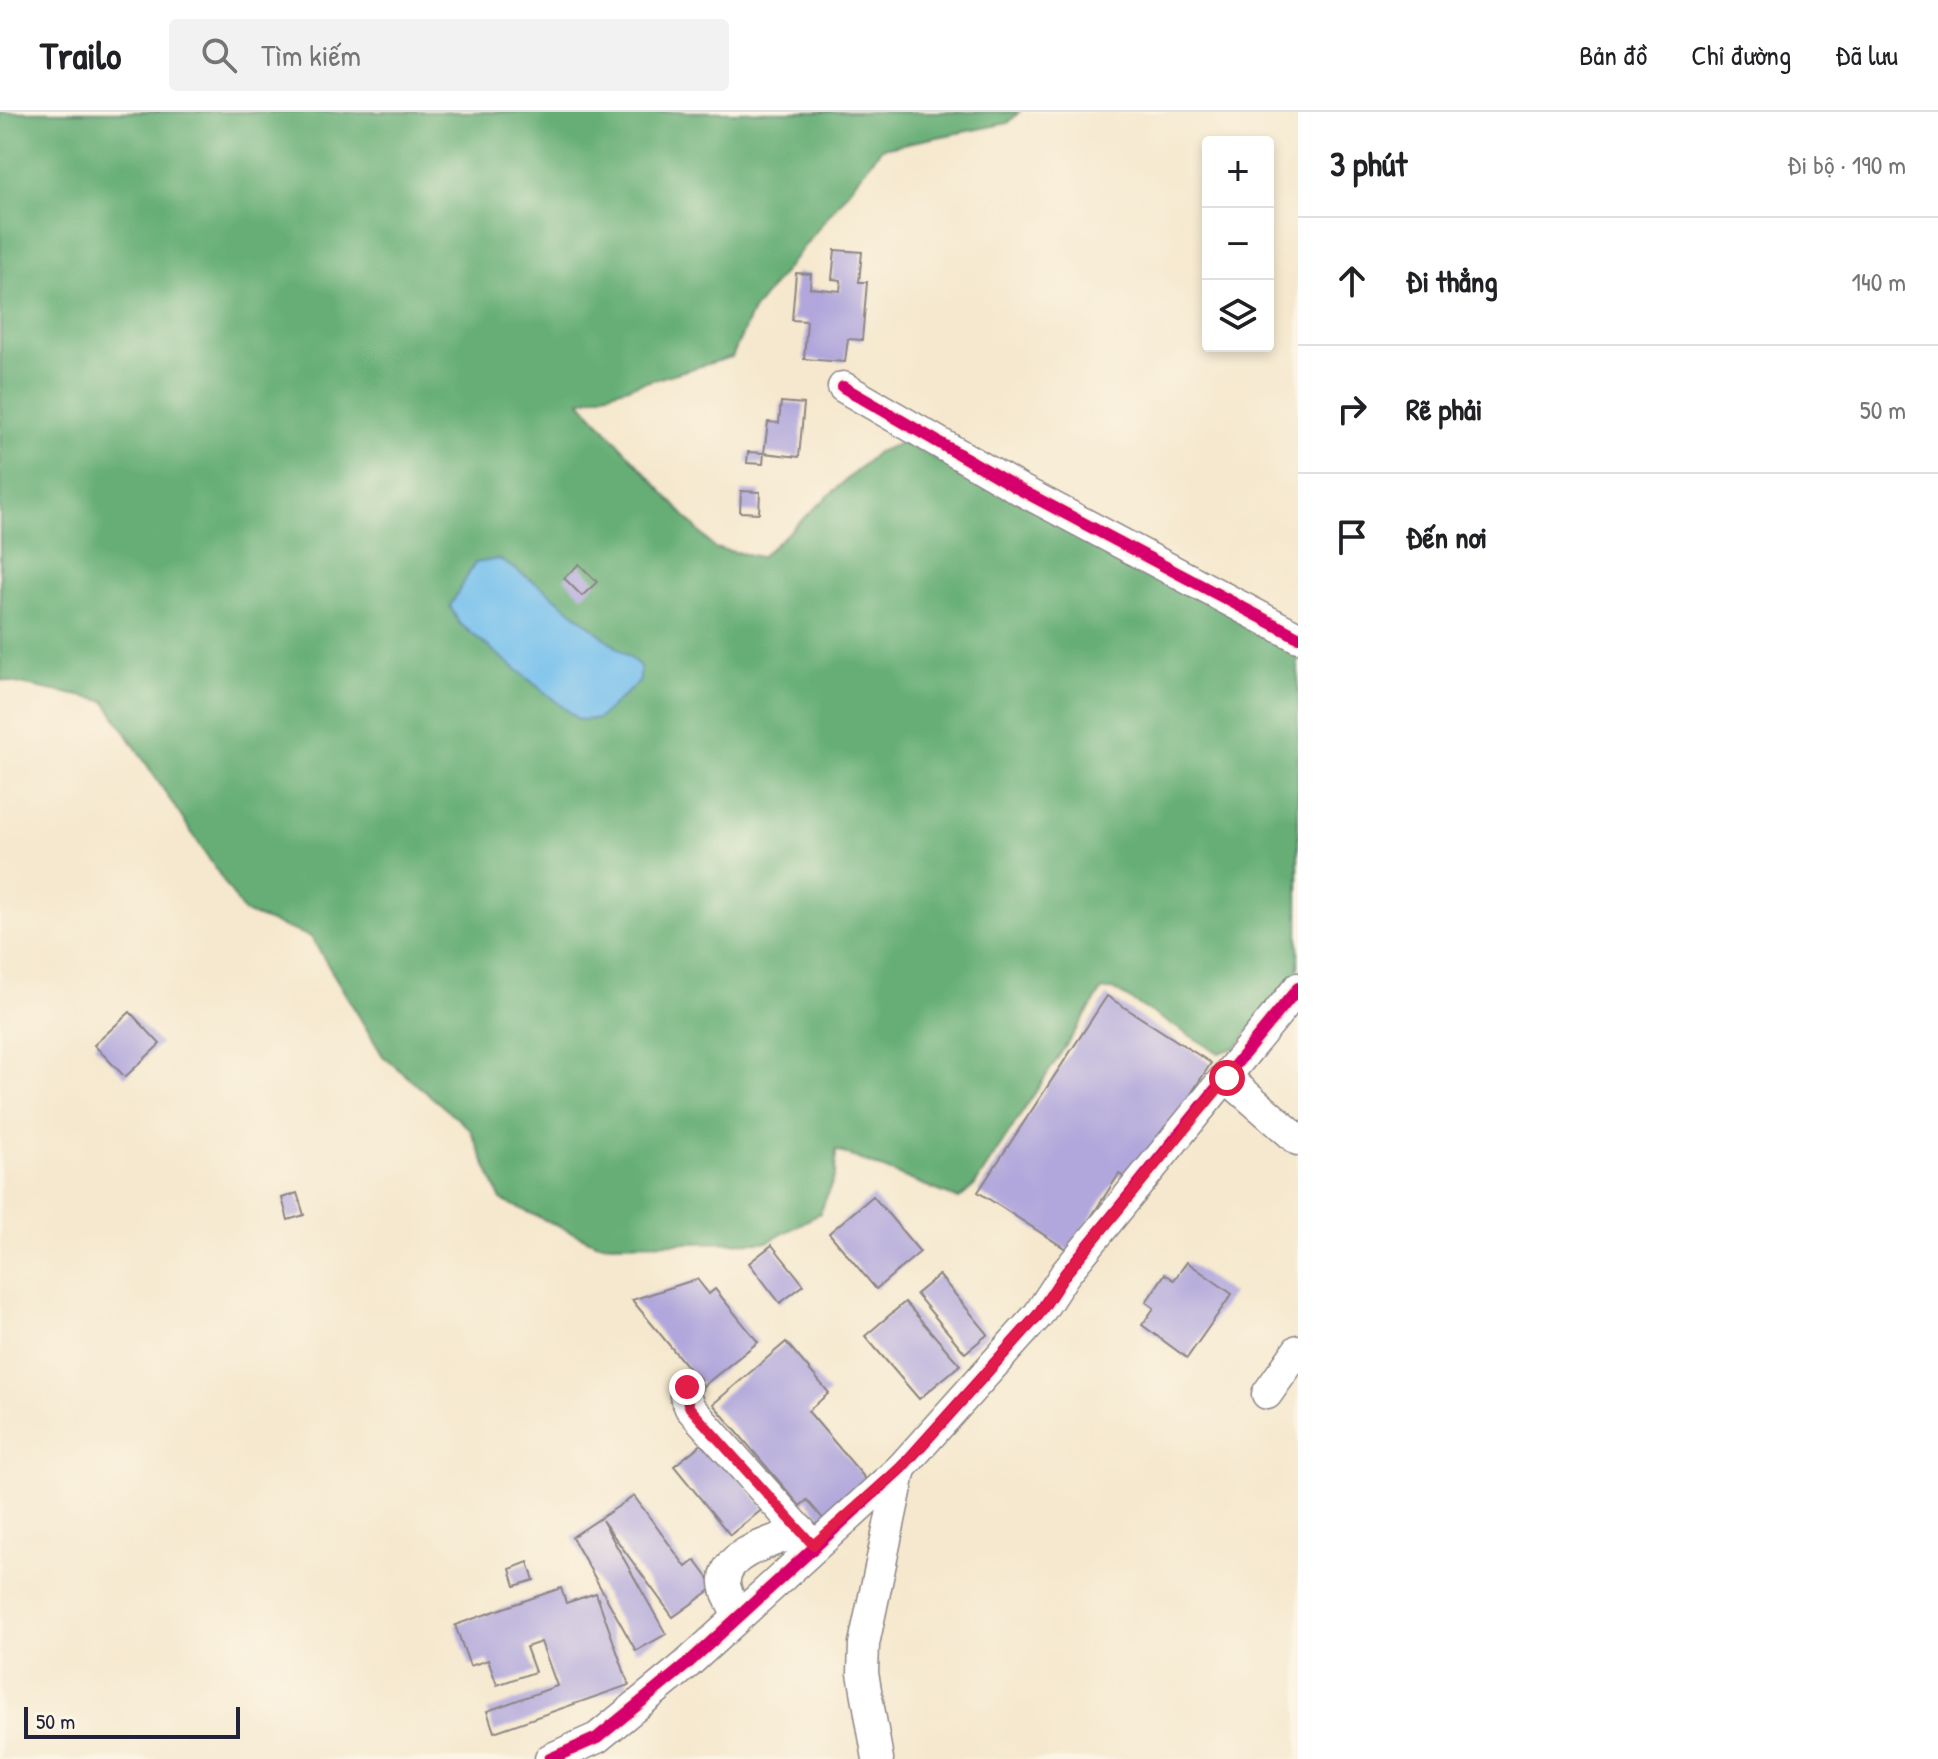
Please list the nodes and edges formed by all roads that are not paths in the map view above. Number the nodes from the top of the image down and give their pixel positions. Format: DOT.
graph roads {
  1 [pos="843,387"];
  2 [pos="1298,637"];
  3 [pos="1298,988"];
  4 [pos="1227,1078"];
  5 [pos="1298,1140"];
  6 [pos="1298,1350"];
  7 [pos="687,1387"];
  8 [pos="1267,1394"];
  9 [pos="901,1468"];
  10 [pos="807,1538"];
  11 [pos="737,1616"];
  12 [pos="550,1759"];
  13 [pos="878,1759"];
  1 -- 2 [label="street"];
  3 -- 4 [label="street"];
  4 -- 5 [label="street"];
  4 -- 9 [label="street"];
  6 -- 8 [label="street"];
  7 -- 10 [label="street"];
  9 -- 10 [label="street"];
  9 -- 13 [label="street"];
  10 -- 11 [label="street"];
  10 -- 11 [label="street"];
  11 -- 12 [label="street"];
}
